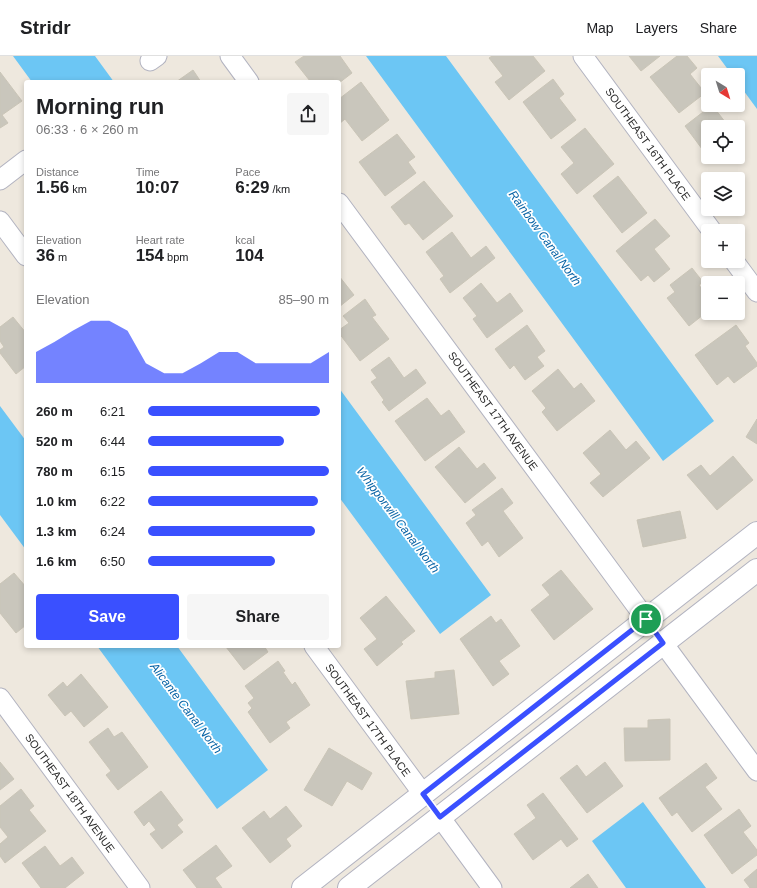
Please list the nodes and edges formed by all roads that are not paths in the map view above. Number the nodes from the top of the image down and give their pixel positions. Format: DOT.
graph roads {
  1 [pos="230,56"];
  2 [pos="583,56"];
  3 [pos="248,80"];
  4 [pos="24,162"];
  5 [pos="0,180"];
  6 [pos="341,206"];
  7 [pos="0,221"];
  8 [pos="707,224"];
  9 [pos="24,253"];
  10 [pos="739,268"];
  11 [pos="757,292"];
  12 [pos="757,533"];
  13 [pos="757,570"];
  14 [pos="646,619"];
  15 [pos="663,643"];
  16 [pos="315,648"];
  17 [pos="0,698"];
  18 [pos="757,771"];
  19 [pos="423,794"];
  20 [pos="440,817"];
  21 [pos="140,888"];
  22 [pos="303,888"];
  23 [pos="350,888"];
  24 [pos="492,888"];
  1 -- 3 [label="street"];
  2 -- 8 [label="street, SOUTHEAST 16TH PLACE"];
  4 -- 5 [label="street"];
  6 -- 14 [label="street, SOUTHEAST 17TH AVENUE"];
  7 -- 9 [label="street"];
  10 -- 11 [label="street"];
  12 -- 14 [label="street"];
  13 -- 15 [label="street"];
  14 -- 15 [label="street"];
  14 -- 19 [label="street"];
  15 -- 18 [label="street"];
  15 -- 20 [label="street"];
  16 -- 19 [label="street, SOUTHEAST 17TH PLACE"];
  17 -- 21 [label="street, SOUTHEAST 18TH AVENUE"];
  19 -- 20 [label="street"];
  19 -- 22 [label="street"];
  20 -- 23 [label="street"];
  20 -- 24 [label="street"];
}
